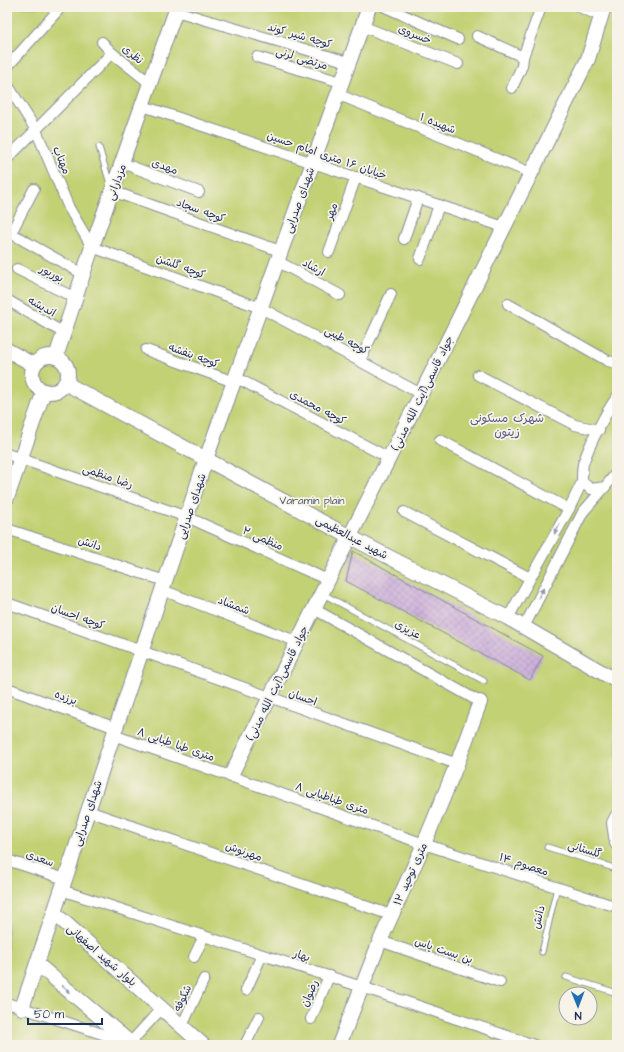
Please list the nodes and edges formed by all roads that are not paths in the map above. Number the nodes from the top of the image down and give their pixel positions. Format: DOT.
graph roads {
  1 [pos="61,7"];
  2 [pos="369,7"];
  3 [pos="385,7"];
  4 [pos="541,7"];
  5 [pos="579,7"];
  6 [pos="176,9"];
  7 [pos="603,12"];
  8 [pos="362,26"];
  9 [pos="477,36"];
  10 [pos="458,39"];
  11 [pos="102,42"];
  12 [pos="112,53"];
  13 [pos="257,57"];
  14 [pos="523,57"];
  15 [pos="348,62"];
  16 [pos="458,64"];
  17 [pos="7,68"];
  18 [pos="7,84"];
  19 [pos="150,84"];
  20 [pos="339,88"];
  21 [pos="512,88"];
  22 [pos="143,106"];
  23 [pos="36,130"];
  24 [pos="98,148"];
  25 [pos="9,157"];
  26 [pos="312,162"];
  27 [pos="122,163"];
  28 [pos="531,173"];
  29 [pos="356,177"];
  30 [pos="34,189"];
  31 [pos="112,191"];
  32 [pos="199,192"];
  33 [pos="418,198"];
  34 [pos="438,205"];
  35 [pos="504,227"];
  36 [pos="9,232"];
  37 [pos="404,239"];
  38 [pos="92,248"];
  39 [pos="329,252"];
  40 [pos="279,256"];
  41 [pos="420,258"];
  42 [pos="17,269"];
  43 [pos="84,274"];
  44 [pos="391,294"];
  45 [pos="340,295"];
  46 [pos="75,298"];
  47 [pos="7,300"];
  48 [pos="508,304"];
  49 [pos="262,308"];
  50 [pos="64,332"];
  51 [pos="7,350"];
  52 [pos="146,350"];
  53 [pos="56,357"];
  54 [pos="360,361"];
  55 [pos="617,363"];
  56 [pos="34,365"];
  57 [pos="478,374"];
  58 [pos="235,380"];
  59 [pos="65,383"];
  60 [pos="44,391"];
  61 [pos="421,394"];
  62 [pos="617,397"];
  63 [pos="599,430"];
  64 [pos="440,440"];
  65 [pos="7,454"];
  66 [pos="21,458"];
  67 [pos="389,458"];
  68 [pos="206,459"];
  69 [pos="617,472"];
  70 [pos="582,482"];
  71 [pos="605,487"];
  72 [pos="7,498"];
  73 [pos="569,509"];
  74 [pos="404,512"];
  75 [pos="187,517"];
  76 [pos="7,529"];
  77 [pos="350,537"];
  78 [pos="530,578"];
  79 [pos="328,580"];
  80 [pos="164,585"];
  81 [pos="322,594"];
  82 [pos="7,603"];
  83 [pos="314,609"];
  84 [pos="508,618"];
  85 [pos="524,627"];
  86 [pos="298,642"];
  87 [pos="142,652"];
  88 [pos="484,681"];
  89 [pos="617,681"];
  90 [pos="7,688"];
  91 [pos="270,698"];
  92 [pos="480,702"];
  93 [pos="115,732"];
  94 [pos="457,764"];
  95 [pos="231,775"];
  96 [pos="88,811"];
  97 [pos="617,817"];
  98 [pos="617,843"];
  99 [pos="424,844"];
  100 [pos="547,847"];
  101 [pos="7,860"];
  102 [pos="617,869"];
  103 [pos="63,885"];
  104 [pos="557,887"];
  105 [pos="617,906"];
  106 [pos="54,913"];
  107 [pos="391,915"];
  108 [pos="204,936"];
  109 [pos="380,941"];
  110 [pos="542,952"];
  111 [pos="262,955"];
  112 [pos="194,957"];
  113 [pos="37,964"];
  114 [pos="329,976"];
  115 [pos="566,977"];
  116 [pos="204,979"];
  117 [pos="500,982"];
  118 [pos="362,986"];
  119 [pos="246,990"];
  120 [pos="617,993"];
  121 [pos="7,1003"];
  122 [pos="22,1008"];
  123 [pos="162,1008"];
  124 [pos="258,1017"];
  125 [pos="311,1019"];
  126 [pos="182,1026"];
  127 [pos="131,1044"];
  128 [pos="203,1045"];
  129 [pos="245,1045"];
  130 [pos="339,1045"];
  131 [pos="534,1045"];
  1 -- 17 [label="street"];
  2 -- 8 [label="street, شهدای صدرایی"];
  3 -- 10 [label="street"];
  4 -- 14 [label="street"];
  5 -- 7 [label="street"];
  6 -- 15 [label="street, کوچه شیر کوند"];
  6 -- 19 [label="street, مزدارانی"];
  7 -- 28 [label="street, جواد قاسمی(آیت الله مدنی)"];
  8 -- 15 [label="street, شهدای صدرایی"];
  8 -- 16 [label="street, خسروی"];
  9 -- 14 [label="street"];
  11 -- 12 [label="street, نظری"];
  12 -- 19 [label="street, نظری"];
  12 -- 23 [label="street"];
  13 -- 20 [label="street, مرتضی لرنی"];
  14 -- 21 [label="street"];
  15 -- 20 [label="street, شهدای صدرایی"];
  18 -- 23 [label="street, مهتاب"];
  19 -- 22 [label="street, مزدارانی"];
  20 -- 26 [label="street, شهدای صدرایی"];
  20 -- 28 [label="street, شهیده ۱"];
  22 -- 26 [label="street, خیابان ۱۶ متری امام حسین"];
  22 -- 27 [label="street, مزدارانی"];
  23 -- 25 [label="street"];
  23 -- 38 [label="street, مهتاب"];
  24 -- 31 [label="lane"];
  26 -- 29 [label="street, خیابان ۱۶ متری امام حسین"];
  26 -- 40 [label="street, شهدای صدرایی"];
  27 -- 31 [label="street, مزدارانی"];
  27 -- 32 [label="street, مهدی"];
  28 -- 35 [label="street, جواد قاسمی(آیت الله مدنی)"];
  29 -- 33 [label="street, خیابان ۱۶ متری امام حسین"];
  29 -- 39 [label="street, مهر"];
  30 -- 36 [label="street"];
  31 -- 38 [label="street, مزدارانی"];
  31 -- 40 [label="street, کوچه سجاد"];
  33 -- 34 [label="street, خیابان ۱۶ متری امام حسین"];
  33 -- 37 [label="street"];
  34 -- 35 [label="street, خیابان ۱۶ متری امام حسین"];
  34 -- 41 [label="street"];
  35 -- 61 [label="street, جواد قاسمی(آیت الله مدنی)"];
  36 -- 43 [label="street"];
  38 -- 43 [label="street, مزدارانی"];
  38 -- 49 [label="street, کوچه گلشن"];
  40 -- 45 [label="street, ارشاد"];
  40 -- 49 [label="street, شهدای صدرایی"];
  42 -- 46 [label="street, بوربور"];
  43 -- 46 [label="street, مزدارانی"];
  44 -- 54 [label="street"];
  46 -- 50 [label="street, مزدارانی"];
  47 -- 50 [label="street, اندیشه"];
  48 -- 55 [label="street"];
  49 -- 54 [label="street, کوچه طیبی"];
  49 -- 58 [label="street, شهدای صدرایی"];
  50 -- 53 [label="street, مزدارانی"];
  51 -- 56 [label="street"];
  52 -- 58 [label="street, کوچه بنفشه"];
  53 -- 56 [label="street"];
  53 -- 59 [label="street"];
  54 -- 61 [label="street, کوچه طیبی"];
  56 -- 60 [label="street"];
  57 -- 63 [label="street"];
  58 -- 67 [label="street, کوچه محمدی"];
  58 -- 68 [label="street, شهدای صدرایی"];
  59 -- 60 [label="street"];
  59 -- 68 [label="street, شهید عبدالعظیمی"];
  60 -- 66 [label="street"];
  61 -- 67 [label="street, جواد قاسمی(آیت الله مدنی)"];
  62 -- 63 [label="street"];
  63 -- 70 [label="street"];
  64 -- 73 [label="street"];
  65 -- 66 [label="street, رضا منظمی"];
  66 -- 72 [label="street"];
  66 -- 75 [label="street, رضا منظمی"];
  67 -- 77 [label="street, جواد قاسمی(آیت الله مدنی)"];
  68 -- 75 [label="street, شهدای صدرایی"];
  68 -- 77 [label="street, شهید عبدالعظیمی"];
  69 -- 71 [label="street"];
  70 -- 71 [label="street"];
  70 -- 73 [label="street"];
  85 -- 71 [label="street, one-way"];
  73 -- 78 [label="street, one-way"];
  74 -- 78 [label="street"];
  75 -- 79 [label="street, منظمی ۲"];
  75 -- 80 [label="street, شهدای صدرایی"];
  76 -- 80 [label="street, دانش"];
  77 -- 79 [label="street, جواد قاسمی(آیت الله مدنی)"];
  77 -- 84 [label="street, شهید عبدالعظیمی"];
  78 -- 84 [label="street"];
  79 -- 81 [label="street, جواد قاسمی(آیت الله مدنی)"];
  80 -- 86 [label="street, شمشاد"];
  80 -- 87 [label="street, شهدای صدرایی"];
  81 -- 83 [label="street, جواد قاسمی(آیت الله مدنی)"];
  81 -- 88 [label="lane, عزیزی"];
  82 -- 87 [label="street, کوچه احسان"];
  83 -- 86 [label="street, جواد قاسمی(آیت الله مدنی)"];
  83 -- 92 [label="street"];
  84 -- 85 [label="street, شهید عبدالعظیمی"];
  85 -- 89 [label="street, شهید عبدالعظیمی"];
  86 -- 91 [label="street, جواد قاسمی(آیت الله مدنی)"];
  87 -- 91 [label="street, احسان"];
  87 -- 93 [label="street, شهدای صدرایی"];
  90 -- 93 [label="street, برزده"];
  91 -- 94 [label="street, احسان"];
  91 -- 95 [label="street, جواد قاسمی(آیت الله مدنی)"];
  92 -- 94 [label="street, ۱۲ متری توحید"];
  93 -- 95 [label="street, ۸ متری طبا طبایی"];
  93 -- 96 [label="street, شهدای صدرایی"];
  94 -- 99 [label="street, ۱۲ متری توحید"];
  95 -- 99 [label="street, ۸ متری طباطبایی"];
  96 -- 103 [label="street, شهدای صدرایی"];
  96 -- 107 [label="street, مهرنوش"];
  97 -- 98 [label="street"];
  99 -- 104 [label="street, ۱۴ معصوم"];
  99 -- 107 [label="street, ۱۲ متری توحید"];
  100 -- 102 [label="lane, گلستانی"];
  101 -- 103 [label="street, سعدی"];
  103 -- 106 [label="street, شهدای صدرایی"];
  103 -- 108 [label="street, بهار"];
  104 -- 105 [label="street, ۱۴ معصوم"];
  104 -- 110 [label="lane, دانش"];
  106 -- 113 [label="street, شهدای صدرایی"];
  106 -- 123 [label="street, بلوار شهید اصفهانی"];
  107 -- 109 [label="street, ۱۲ متری توحید"];
  108 -- 111 [label="street, بهار"];
  108 -- 112 [label="street"];
  109 -- 117 [label="street, بن بست یاس"];
  109 -- 118 [label="street, ۱۲ متری توحید"];
  111 -- 114 [label="street, بهار"];
  111 -- 119 [label="street"];
  113 -- 122 [label="street, شهدای صدرایی"];
  113 -- 127 [label="street, one-way"];
  114 -- 118 [label="street, بهار"];
  114 -- 125 [label="street, رضوان"];
  115 -- 120 [label="lane"];
  116 -- 126 [label="street, شکوفه"];
  118 -- 130 [label="street, ۱۲ متری توحید"];
  118 -- 131 [label="street, بهار"];
  121 -- 122 [label="street"];
  122 -- 127 [label="street"];
  123 -- 126 [label="street, بلوار شهید اصفهانی"];
  123 -- 127 [label="street"];
  124 -- 129 [label="street"];
  126 -- 128 [label="street, بلوار شهید اصفهانی"];
}
